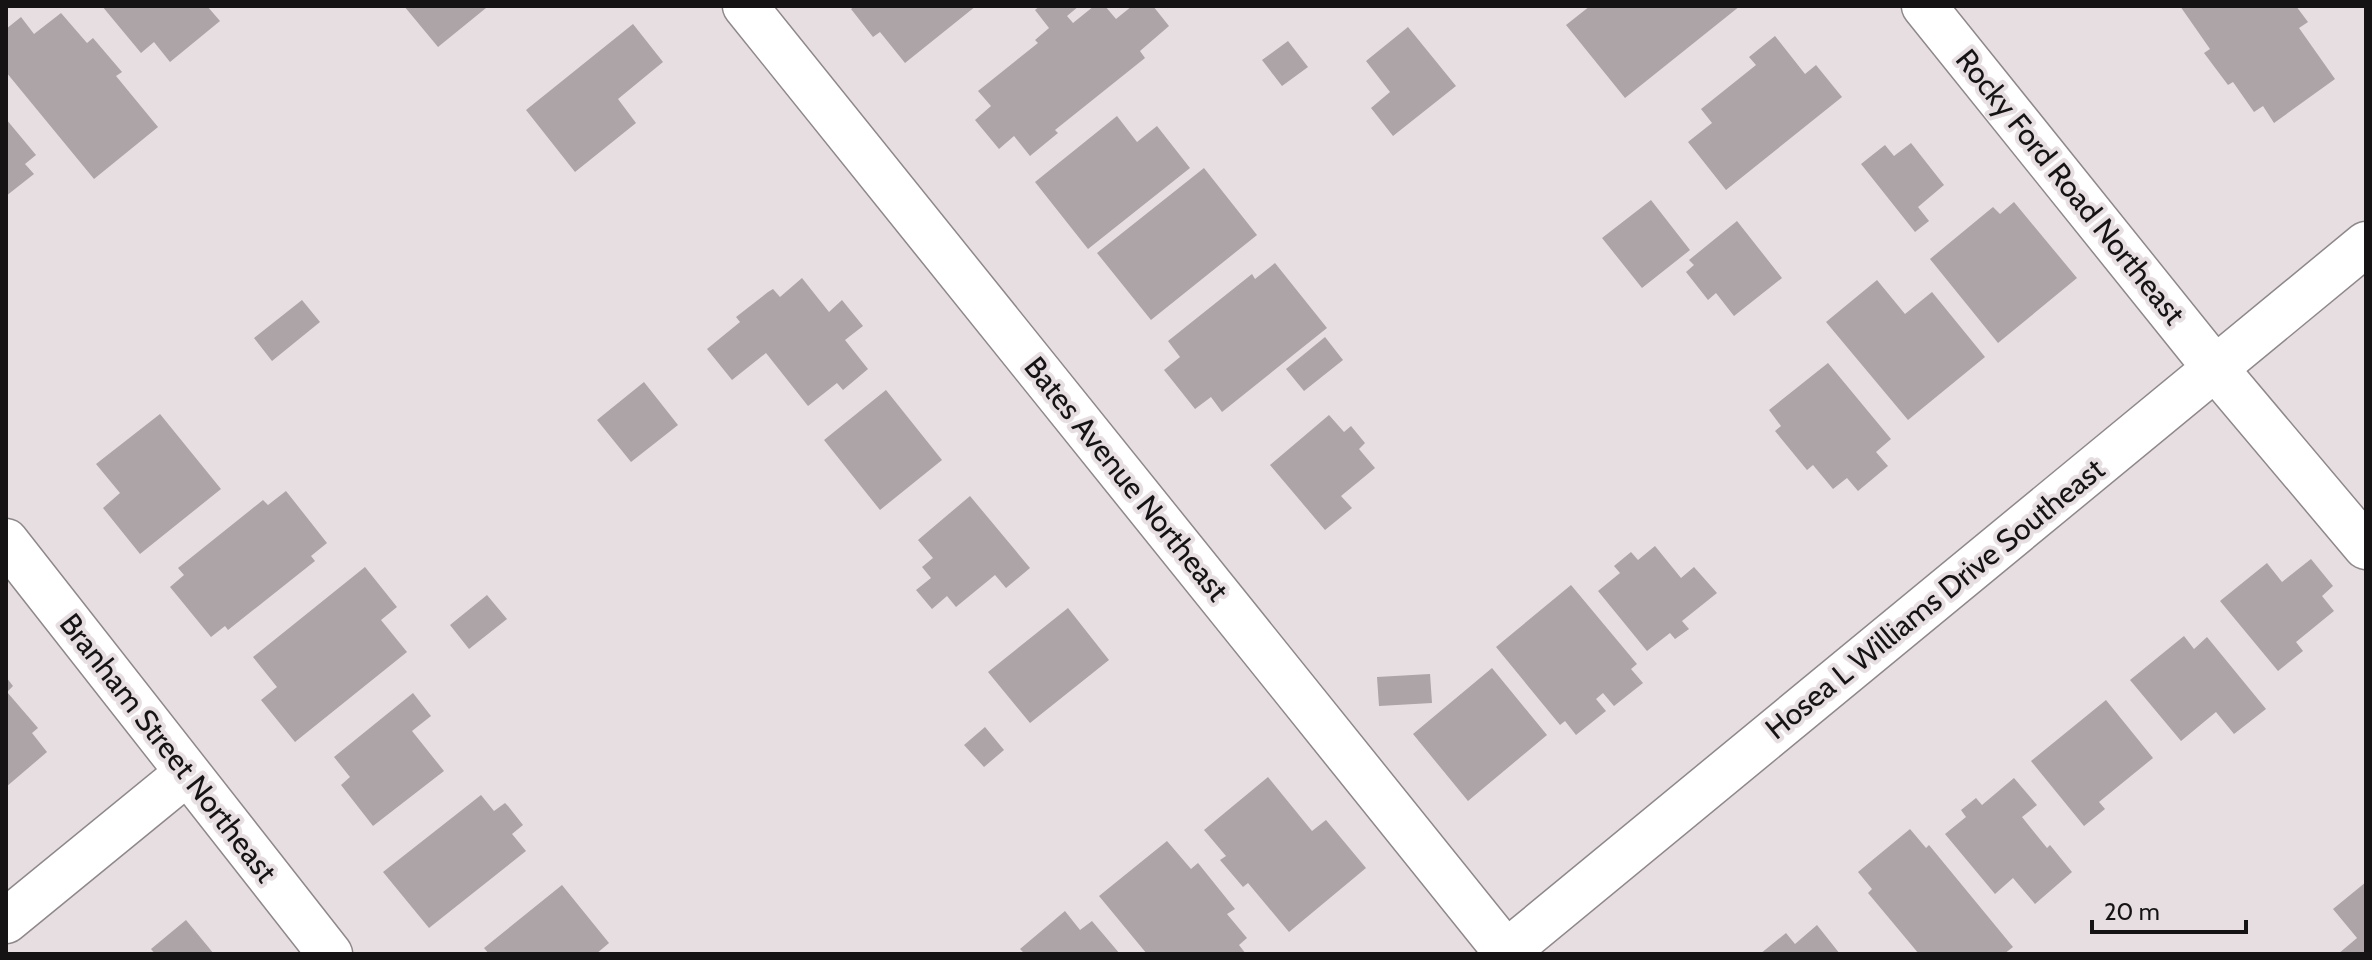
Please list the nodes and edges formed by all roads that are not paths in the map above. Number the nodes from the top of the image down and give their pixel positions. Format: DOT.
graph roads {
  1 [pos="745,6"];
  2 [pos="1924,6"];
  3 [pos="2366,244"];
  4 [pos="2215,368"];
  5 [pos="6,541"];
  6 [pos="2366,547"];
  7 [pos="187,773"];
  8 [pos="6,921"];
  9 [pos="1505,953"];
  10 [pos="330,954"];
  1 -- 9 [label="street, Bates Avenue Northeast"];
  2 -- 4 [label="street, Rocky Ford Road Northeast"];
  3 -- 4 [label="street, Hosea L Williams Drive Southeast"];
  4 -- 6 [label="street, Rocky Ford Road Northeast"];
  4 -- 9 [label="street, Hosea L Williams Drive Southeast"];
  5 -- 7 [label="street, Branham Street Northeast"];
  7 -- 8 [label="street"];
  7 -- 10 [label="street, Branham Street Northeast"];
}
